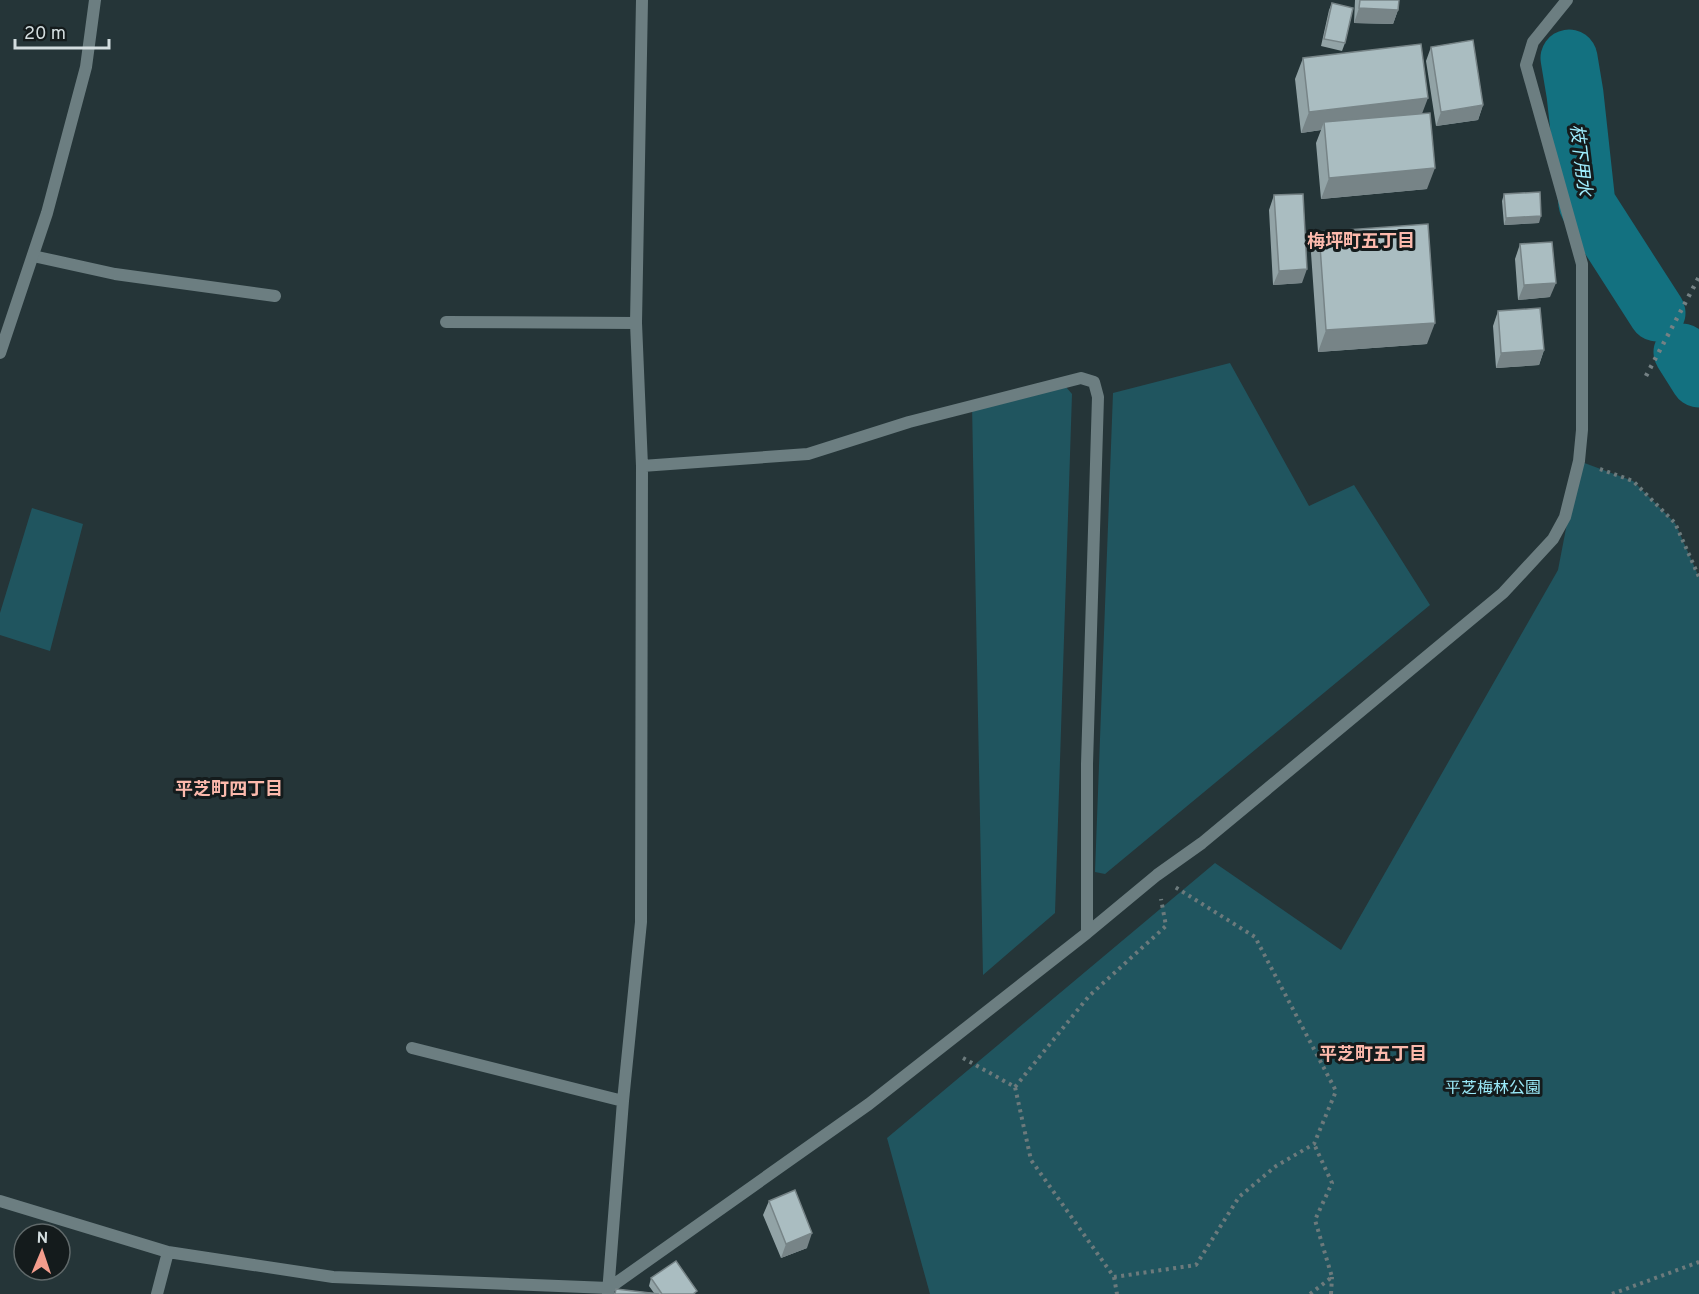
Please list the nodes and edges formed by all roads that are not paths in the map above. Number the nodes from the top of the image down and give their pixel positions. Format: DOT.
graph roads {
  1 [pos="95,0"];
  2 [pos="642,0"];
  3 [pos="1567,0"];
  4 [pos="33,256"];
  5 [pos="275,296"];
  6 [pos="446,322"];
  7 [pos="636,322"];
  8 [pos="0,353"];
  9 [pos="642,466"];
  10 [pos="1087,933"];
  11 [pos="412,1048"];
  12 [pos="623,1101"];
  13 [pos="0,1201"];
  14 [pos="168,1252"];
  15 [pos="608,1291"];
  16 [pos="158,1294"];
  1 -- 4 [label="street"];
  2 -- 7 [label="street"];
  3 -- 10 [label="street"];
  4 -- 5 [label="street"];
  4 -- 8 [label="street"];
  6 -- 7 [label="street"];
  7 -- 9 [label="street"];
  9 -- 10 [label="street"];
  9 -- 12 [label="street"];
  10 -- 15 [label="street"];
  11 -- 12 [label="street"];
  12 -- 15 [label="street"];
  13 -- 14 [label="street"];
  14 -- 15 [label="street"];
  14 -- 16 [label="street"];
}
